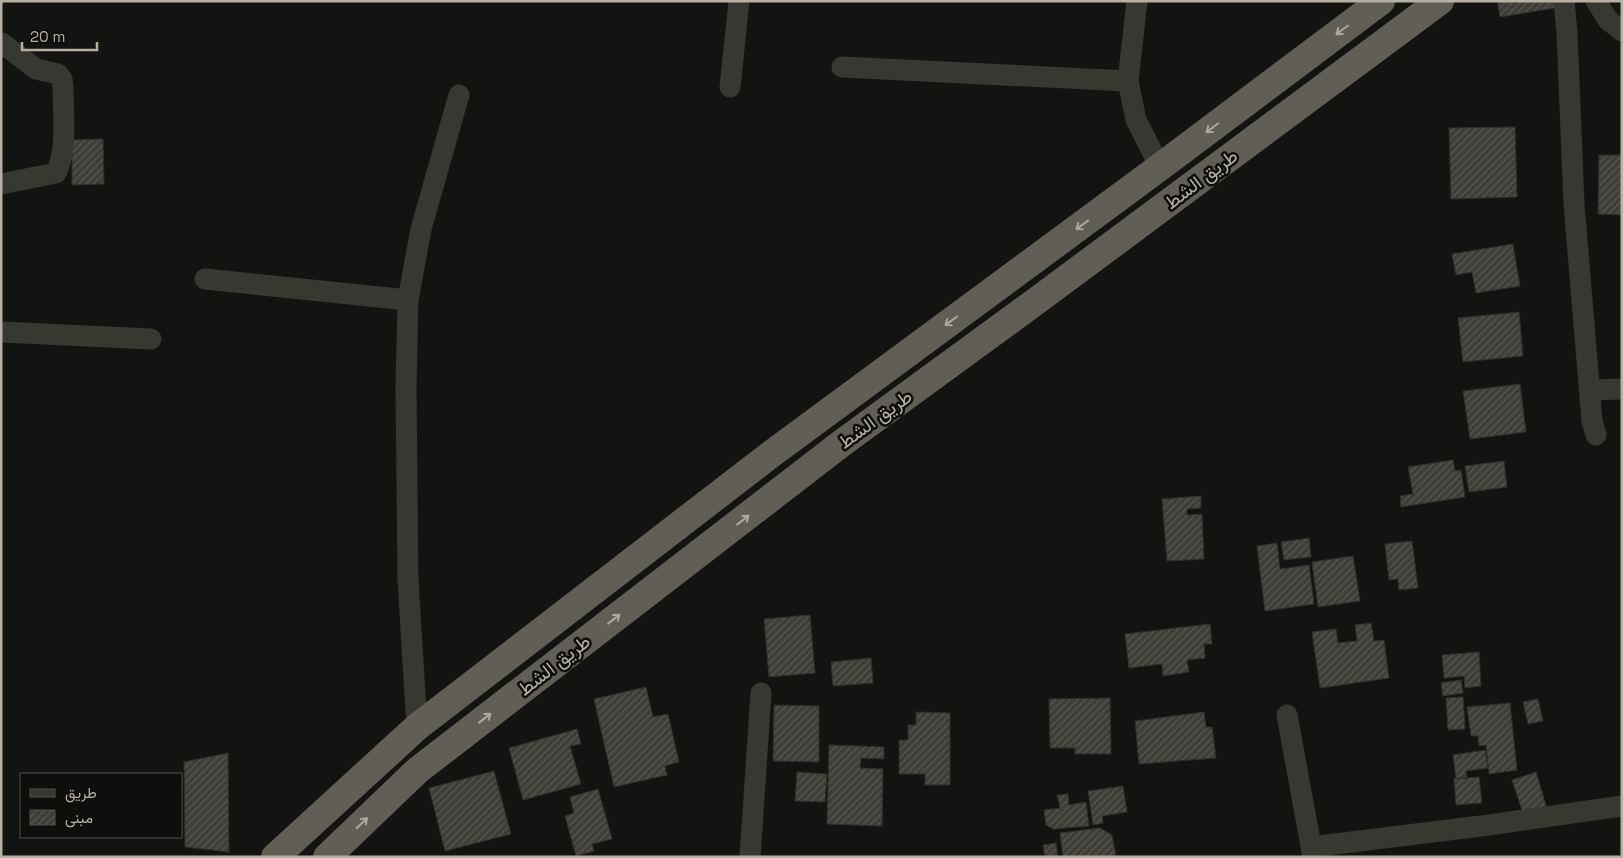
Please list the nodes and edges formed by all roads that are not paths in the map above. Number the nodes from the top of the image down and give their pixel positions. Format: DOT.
graph roads {
  1 [pos="739,1"];
  2 [pos="1138,1"];
  3 [pos="1381,1"];
  4 [pos="1440,1"];
  5 [pos="1564,1"];
  6 [pos="1596,1"];
  7 [pos="1622,31"];
  8 [pos="2,43"];
  9 [pos="842,67"];
  10 [pos="1128,81"];
  11 [pos="730,87"];
  12 [pos="459,95"];
  13 [pos="1160,167"];
  14 [pos="1,184"];
  15 [pos="205,279"];
  16 [pos="408,300"];
  17 [pos="1,332"];
  18 [pos="152,339"];
  19 [pos="1622,389"];
  20 [pos="1590,390"];
  21 [pos="1596,435"];
  22 [pos="760,693"];
  23 [pos="1287,715"];
  24 [pos="417,727"];
  25 [pos="1622,806"];
  26 [pos="1312,852"];
  27 [pos="335,855"];
  28 [pos="275,857"];
  29 [pos="750,857"];
  1 -- 11 [label="street"];
  2 -- 10 [label="street"];
  3 -- 13 [label="highway, طريق الشط, one-way"];
  27 -- 4 [label="highway, طريق الشط, one-way"];
  5 -- 20 [label="street"];
  6 -- 7 [label="street"];
  8 -- 14 [label="street"];
  9 -- 10 [label="street"];
  10 -- 13 [label="street"];
  12 -- 16 [label="street"];
  13 -- 24 [label="highway, طريق الشط, one-way"];
  15 -- 16 [label="street"];
  16 -- 24 [label="street"];
  17 -- 18 [label="street"];
  19 -- 20 [label="street"];
  20 -- 21 [label="street"];
  22 -- 29 [label="street"];
  23 -- 26 [label="street"];
  24 -- 28 [label="highway, طريق الشط"];
  25 -- 26 [label="street"];
}
